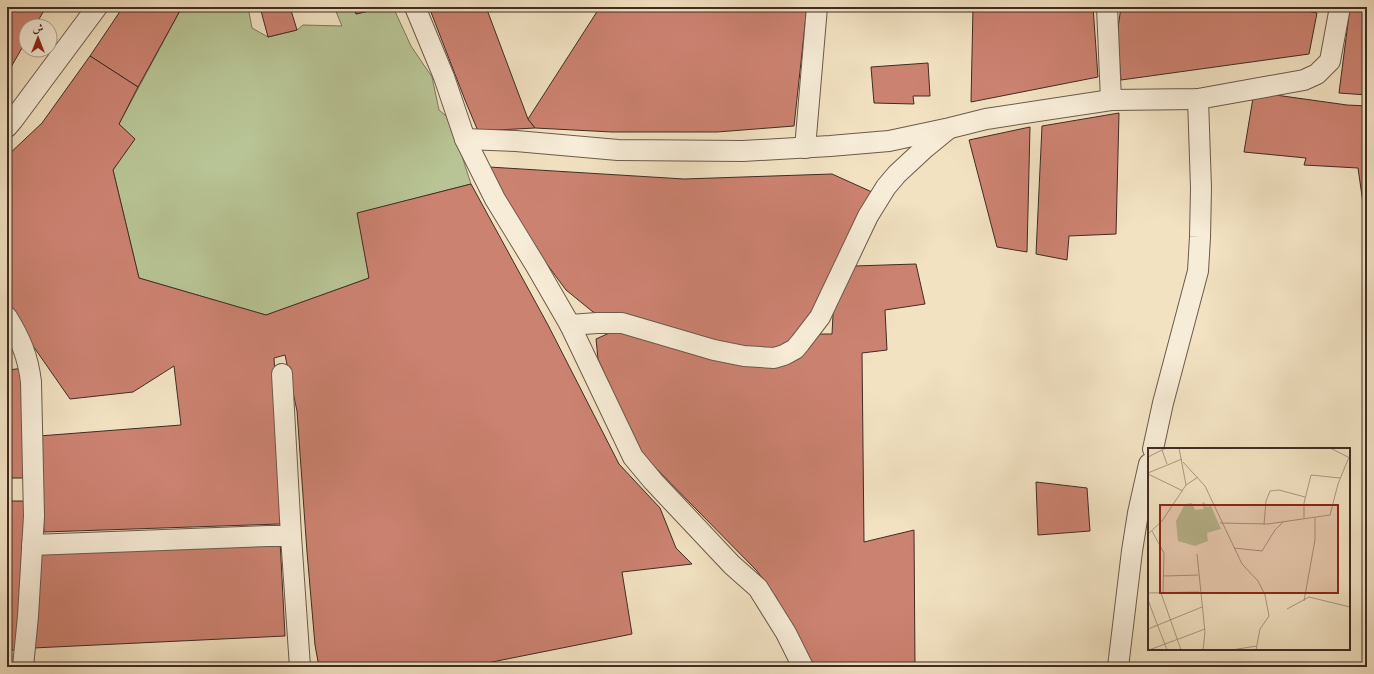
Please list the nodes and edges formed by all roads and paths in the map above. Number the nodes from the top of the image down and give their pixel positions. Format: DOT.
graph roads {
  1 [pos="97,7"];
  2 [pos="416,7"];
  3 [pos="817,7"];
  4 [pos="1107,7"];
  5 [pos="1340,7"];
  6 [pos="1198,99"];
  7 [pos="1111,100"];
  8 [pos="7,127"];
  9 [pos="950,128"];
  10 [pos="465,139"];
  11 [pos="804,148"];
  12 [pos="7,317"];
  13 [pos="570,326"];
  14 [pos="282,374"];
  15 [pos="1152,448"];
  16 [pos="1148,468"];
  17 [pos="291,536"];
  18 [pos="32,545"];
  19 [pos="23,667"];
  20 [pos="300,667"];
  21 [pos="803,667"];
  22 [pos="1118,667"];
  1 -- 8 [label="street"];
  2 -- 10 [label="street"];
  3 -- 11 [label="street"];
  4 -- 7 [label="street"];
  5 -- 6 [label="street"];
  6 -- 7 [label="street"];
  6 -- 15 [label="street"];
  7 -- 9 [label="street"];
  9 -- 11 [label="street"];
  9 -- 13 [label="street"];
  10 -- 11 [label="street"];
  10 -- 13 [label="street"];
  12 -- 18 [label="street"];
  13 -- 21 [label="street"];
  14 -- 17 [label="street"];
  16 -- 22 [label="street"];
  17 -- 18 [label="street"];
  17 -- 20 [label="street"];
  18 -- 19 [label="street"];
}
